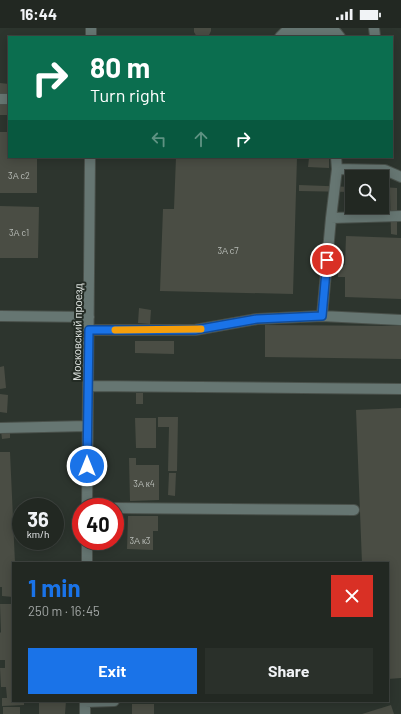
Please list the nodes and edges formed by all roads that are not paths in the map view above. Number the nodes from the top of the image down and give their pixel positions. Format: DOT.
graph roads {
  1 [pos="281,36"];
  2 [pos="339,36"];
  3 [pos="90,158"];
  4 [pos="336,158"];
  5 [pos="337,169"];
  6 [pos="401,177"];
  7 [pos="401,216"];
  8 [pos="331,218"];
  9 [pos="0,316"];
  10 [pos="322,316"];
  11 [pos="89,317"];
  12 [pos="401,320"];
  13 [pos="89,330"];
  14 [pos="88,386"];
  15 [pos="401,389"];
  16 [pos="87,426"];
  17 [pos="0,428"];
  18 [pos="87,498"];
  19 [pos="124,508"];
  20 [pos="354,510"];
  21 [pos="87,550"];
  22 [pos="87,562"];
  23 [pos="85,702"];
  24 [pos="86,714"];
  1 -- 2 [label="street"];
  3 -- 11 [label="street, Московский проезд"];
  4 -- 5 [label="street"];
  5 -- 6 [label="street"];
  5 -- 8 [label="street"];
  7 -- 8 [label="street"];
  8 -- 10 [label="street"];
  9 -- 11 [label="street"];
  10 -- 12 [label="street"];
  10 -- 13 [label="street"];
  11 -- 13 [label="street, Московский проезд"];
  13 -- 14 [label="street, Московский проезд"];
  14 -- 15 [label="street"];
  14 -- 16 [label="street, Московский проезд"];
  16 -- 17 [label="street"];
  16 -- 18 [label="street, Московский проезд"];
  19 -- 20 [label="street"];
  21 -- 22 [label="street"];
  23 -- 24 [label="street"];
}
